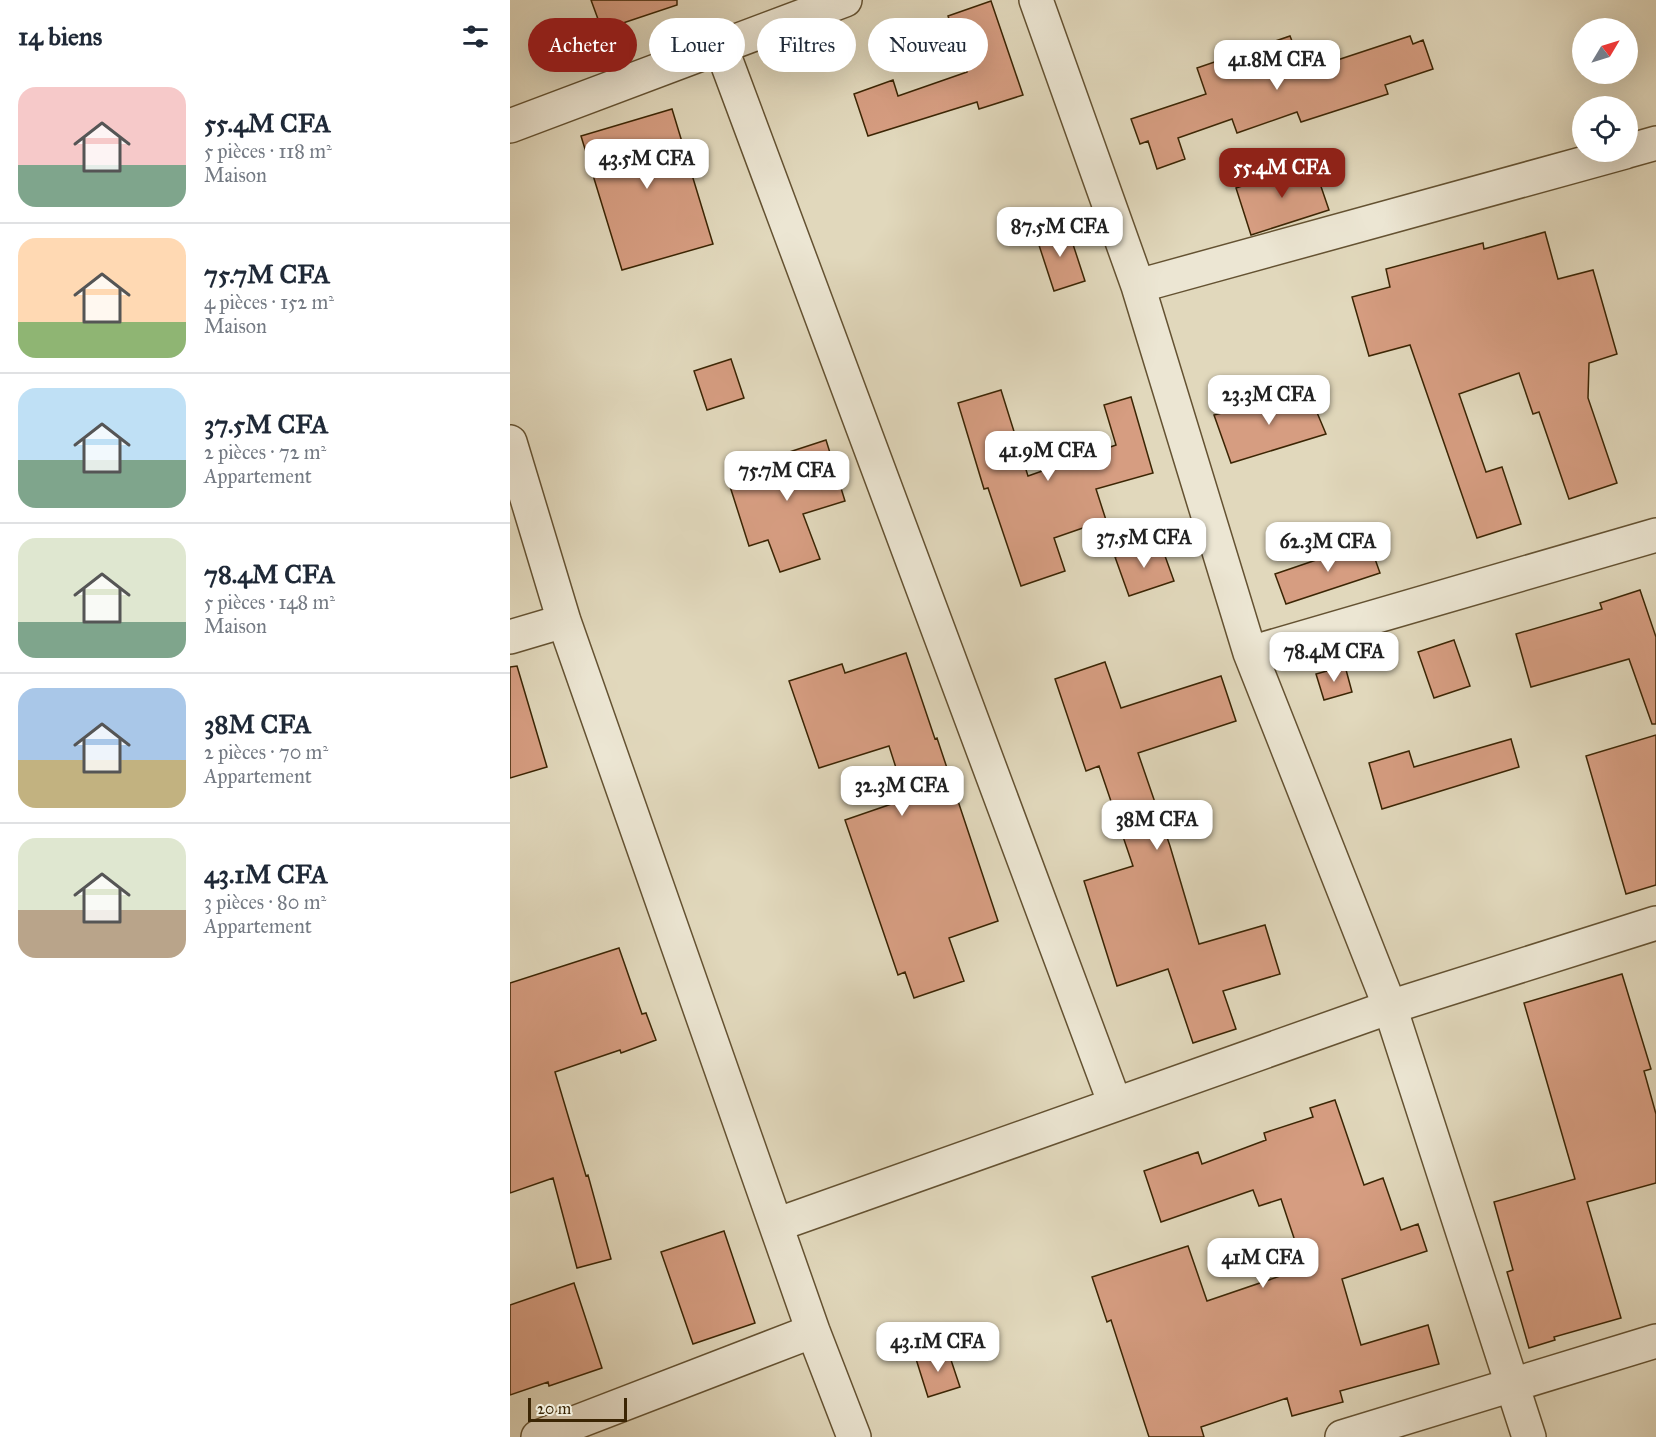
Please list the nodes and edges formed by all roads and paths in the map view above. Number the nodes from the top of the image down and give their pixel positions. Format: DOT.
graph roads {
  1 [pos="845,0"];
  2 [pos="1036,0"];
  3 [pos="745,38"];
  4 [pos="654,72"];
  5 [pos="730,72"];
  6 [pos="510,126"];
  7 [pos="1656,143"];
  8 [pos="1638,148"];
  9 [pos="1586,162"];
  10 [pos="1138,286"];
  11 [pos="510,441"];
  12 [pos="1656,535"];
  13 [pos="564,621"];
  14 [pos="510,637"];
  15 [pos="1250,652"];
  16 [pos="1656,923"];
  17 [pos="1390,1007"];
  18 [pos="1115,1104"];
  19 [pos="776,1225"];
  20 [pos="813,1331"];
  21 [pos="1656,1341"];
  22 [pos="1512,1386"];
  23 [pos="538,1437"];
  24 [pos="854,1437"];
  25 [pos="1342,1437"];
  26 [pos="1529,1437"];
  1 -- 3 [label="street"];
  2 -- 10 [label="street"];
  4 -- 6 [label="street"];
  5 -- 18 [label="street"];
  7 -- 8 [label="street"];
  9 -- 10 [label="street"];
  10 -- 15 [label="street"];
  11 -- 13 [label="street"];
  12 -- 15 [label="street"];
  13 -- 14 [label="street"];
  13 -- 19 [label="street"];
  15 -- 17 [label="street"];
  16 -- 17 [label="street"];
  17 -- 18 [label="street"];
  17 -- 22 [label="street"];
  18 -- 19 [label="street"];
  19 -- 20 [label="street"];
  20 -- 23 [label="street"];
  20 -- 24 [label="street"];
  21 -- 22 [label="street"];
  22 -- 25 [label="street"];
  22 -- 26 [label="street"];
}
